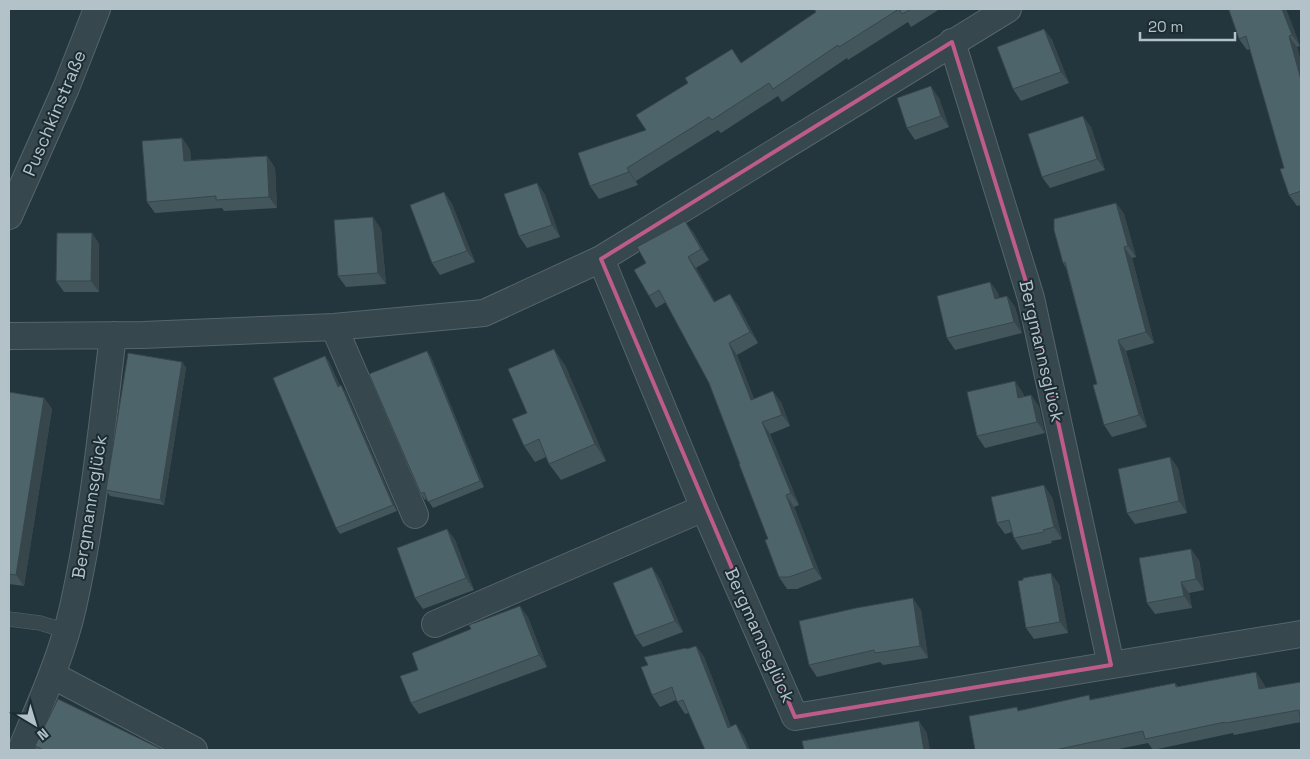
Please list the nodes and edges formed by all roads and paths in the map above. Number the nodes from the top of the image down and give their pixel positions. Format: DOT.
graph roads {
  1 [pos="97,9"];
  2 [pos="1008,9"];
  3 [pos="952,42"];
  4 [pos="9,216"];
  5 [pos="600,259"];
  6 [pos="334,327"];
  7 [pos="113,335"];
  8 [pos="9,336"];
  9 [pos="704,508"];
  10 [pos="415,515"];
  11 [pos="9,619"];
  12 [pos="435,624"];
  13 [pos="66,631"];
  14 [pos="1301,634"];
  15 [pos="1111,665"];
  16 [pos="52,675"];
  17 [pos="21,750"];
  18 [pos="194,750"];
  1 -- 4 [label="street, Puschkinstraße"];
  2 -- 3 [label="street"];
  3 -- 5 [label="street"];
  3 -- 15 [label="street, Bergmannsglück"];
  5 -- 6 [label="street"];
  5 -- 9 [label="street, Bergmannsglück"];
  6 -- 7 [label="street"];
  6 -- 10 [label="street"];
  7 -- 8 [label="street"];
  7 -- 13 [label="street, Bergmannsglück"];
  9 -- 12 [label="street"];
  9 -- 15 [label="street, Bergmannsglück"];
  11 -- 13 [label="lane"];
  13 -- 16 [label="street, Bergmannsglück"];
  14 -- 15 [label="street, Bergmannsglück"];
  16 -- 17 [label="street, Bergmannsglück"];
  16 -- 18 [label="street"];
}
